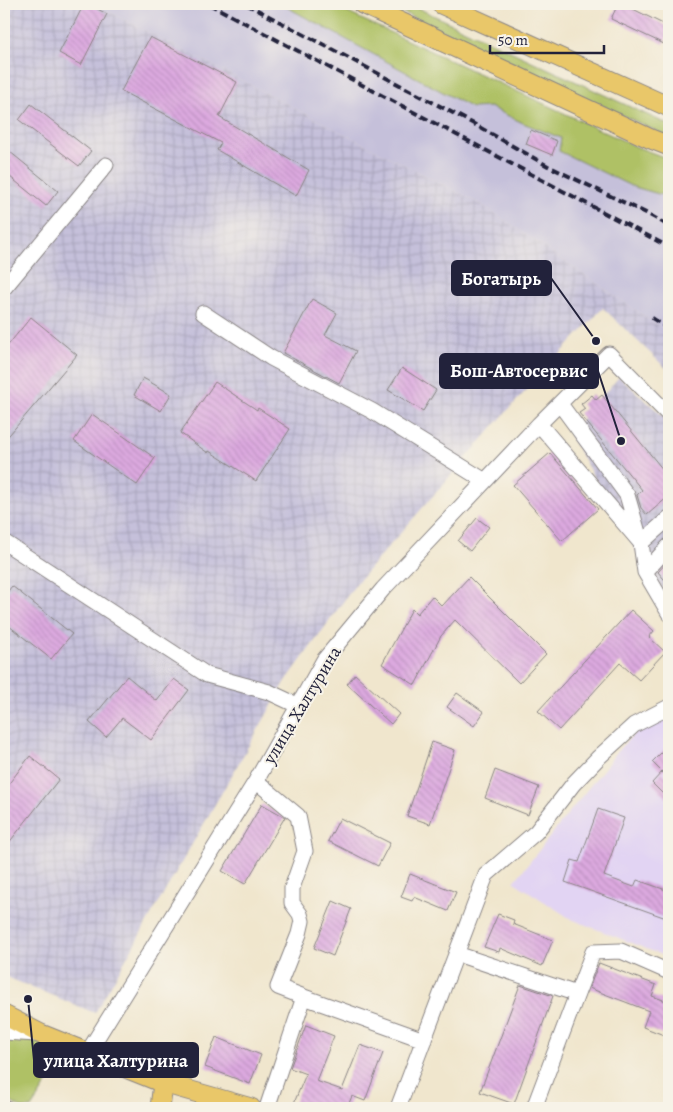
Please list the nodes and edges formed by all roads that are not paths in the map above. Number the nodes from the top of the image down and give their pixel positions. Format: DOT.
graph roads {
  1 [pos="362,4"];
  2 [pos="441,4"];
  3 [pos="669,107"];
  4 [pos="669,146"];
  5 [pos="106,165"];
  6 [pos="4,288"];
  7 [pos="203,313"];
  8 [pos="560,404"];
  9 [pos="669,415"];
  10 [pos="539,424"];
  11 [pos="486,480"];
  12 [pos="669,518"];
  13 [pos="4,542"];
  14 [pos="641,543"];
  15 [pos="669,546"];
  16 [pos="645,572"];
  17 [pos="669,612"];
  18 [pos="299,706"];
  19 [pos="669,707"];
  20 [pos="256,781"];
  21 [pos="457,954"];
  22 [pos="669,972"];
  23 [pos="577,994"];
  24 [pos="304,997"];
  25 [pos="4,1015"];
  26 [pos="4,1032"];
  27 [pos="41,1034"];
  28 [pos="424,1040"];
  29 [pos="88,1052"];
  30 [pos="163,1083"];
  31 [pos="222,1104"];
  32 [pos="160,1108"];
  33 [pos="251,1108"];
  34 [pos="267,1108"];
  35 [pos="398,1108"];
  36 [pos="534,1108"];
  1 -- 4 [label="main road"];
  2 -- 3 [label="main road"];
  5 -- 6 [label="street"];
  7 -- 11 [label="street"];
  8 -- 9 [label="street, улица Халтурина"];
  8 -- 10 [label="street, улица Халтурина"];
  8 -- 14 [label="street"];
  10 -- 11 [label="street, улица Халтурина"];
  10 -- 14 [label="street"];
  11 -- 18 [label="street, улица Халтурина"];
  12 -- 14 [label="street"];
  13 -- 18 [label="street"];
  14 -- 16 [label="street"];
  15 -- 16 [label="street"];
  16 -- 17 [label="street"];
  18 -- 20 [label="street, улица Халтурина"];
  19 -- 21 [label="street"];
  20 -- 24 [label="street"];
  20 -- 29 [label="street, улица Халтурина"];
  21 -- 23 [label="street"];
  21 -- 28 [label="street"];
  22 -- 23 [label="street"];
  23 -- 36 [label="street"];
  24 -- 28 [label="street"];
  24 -- 34 [label="street"];
  25 -- 27 [label="main road"];
  26 -- 27 [label="street"];
  27 -- 29 [label="main road"];
  28 -- 35 [label="street"];
  29 -- 30 [label="main road"];
  30 -- 31 [label="main road"];
  30 -- 32 [label="main road"];
  31 -- 33 [label="main road"];
}
